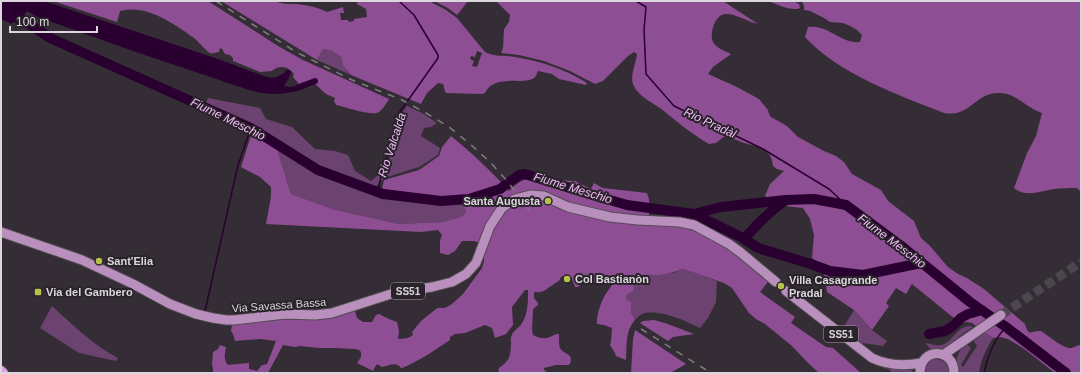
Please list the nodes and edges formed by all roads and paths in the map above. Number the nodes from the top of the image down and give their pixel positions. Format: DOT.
graph roads {
  1 [pos="1,232"];
  2 [pos="776,282"];
  3 [pos="786,291"];
  4 [pos="999,317"];
  5 [pos="965,340"];
  6 [pos="943,355"];
  7 [pos="951,362"];
  8 [pos="922,363"];
  9 [pos="905,365"];
  10 [pos="920,373"];
  11 [pos="954,373"];
  1 -- 2 [label="main road, Via Savassa Bassa / SS51"];
  3 -- 9 [label="main road, SS51"];
  4 -- 5 [label="main road"];
  5 -- 6 [label="main road"];
  5 -- 7 [label="main road"];
  6 -- 7 [label="main road"];
  6 -- 8 [label="main road"];
  7 -- 11 [label="main road"];
  8 -- 9 [label="main road, SS51"];
  8 -- 10 [label="main road"];
  9 -- 10 [label="main road, SS51"];
}
